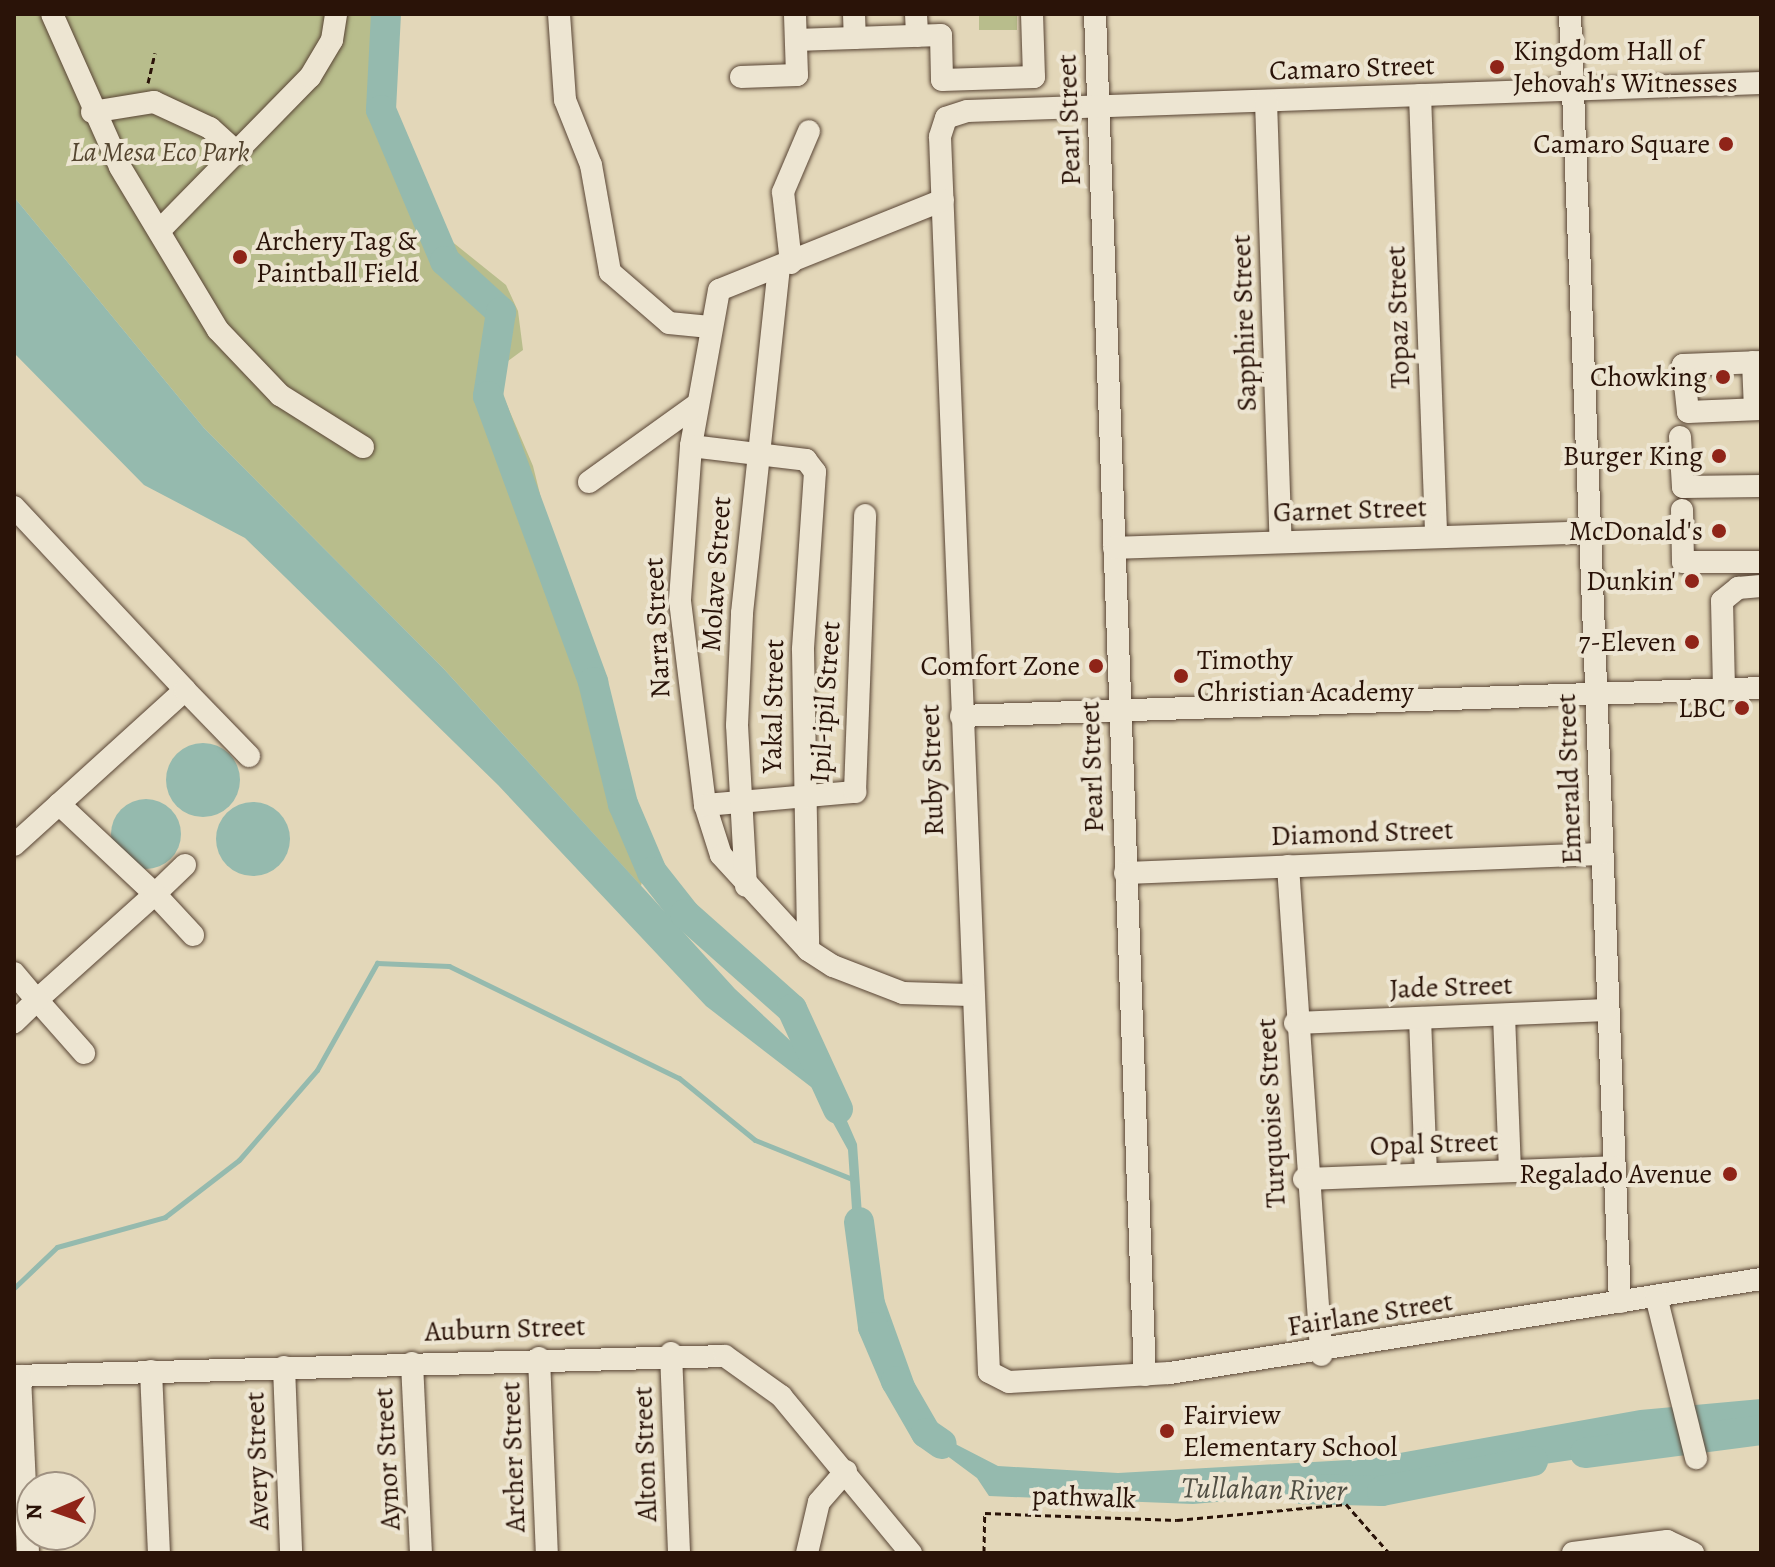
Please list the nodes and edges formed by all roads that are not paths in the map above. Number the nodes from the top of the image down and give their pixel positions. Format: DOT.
graph roads {
  1 [pos="52,14"];
  2 [pos="336,14"];
  3 [pos="559,14"];
  4 [pos="795,14"];
  5 [pos="854,14"];
  6 [pos="1032,14"];
  7 [pos="1095,14"];
  8 [pos="1570,14"];
  9 [pos="917,25"];
  10 [pos="855,38"];
  11 [pos="796,40"];
  12 [pos="741,77"];
  13 [pos="1761,83"];
  14 [pos="1572,90"];
  15 [pos="1420,95"];
  16 [pos="1266,101"];
  17 [pos="1099,107"];
  18 [pos="92,112"];
  19 [pos="946,118"];
  20 [pos="809,131"];
  21 [pos="237,152"];
  22 [pos="943,200"];
  23 [pos="159,231"];
  24 [pos="785,266"];
  25 [pos="710,327"];
  26 [pos="1757,362"];
  27 [pos="696,405"];
  28 [pos="1758,409"];
  29 [pos="1680,437"];
  30 [pos="691,446"];
  31 [pos="363,447"];
  32 [pos="755,453"];
  33 [pos="589,482"];
  34 [pos="1761,486"];
  35 [pos="14,507"];
  36 [pos="1682,510"];
  37 [pos="865,515"];
  38 [pos="1588,532"];
  39 [pos="1436,537"];
  40 [pos="1281,542"];
  41 [pos="1114,548"];
  42 [pos="1761,562"];
  43 [pos="1761,586"];
  44 [pos="1761,688"];
  45 [pos="1724,689"];
  46 [pos="185,690"];
  47 [pos="1596,694"];
  48 [pos="1119,710"];
  49 [pos="961,716"];
  50 [pos="249,756"];
  51 [pos="802,799"];
  52 [pos="741,803"];
  53 [pos="59,804"];
  54 [pos="705,805"];
  55 [pos="14,845"];
  56 [pos="1602,854"];
  57 [pos="185,865"];
  58 [pos="1288,866"];
  59 [pos="1125,873"];
  60 [pos="746,886"];
  61 [pos="155,894"];
  62 [pos="193,935"];
  63 [pos="808,950"];
  64 [pos="14,973"];
  65 [pos="970,995"];
  66 [pos="37,1000"];
  67 [pos="1608,1010"];
  68 [pos="1504,1015"];
  69 [pos="1420,1018"];
  70 [pos="14,1022"];
  71 [pos="1295,1023"];
  72 [pos="84,1053"];
  73 [pos="1615,1167"];
  74 [pos="1510,1171"];
  75 [pos="1426,1174"];
  76 [pos="1304,1179"];
  77 [pos="1761,1279"];
  78 [pos="1656,1296"];
  79 [pos="1620,1302"];
  80 [pos="671,1353"];
  81 [pos="1321,1355"];
  82 [pos="539,1358"];
  83 [pos="412,1363"];
  84 [pos="284,1367"];
  85 [pos="151,1371"];
  86 [pos="989,1372"];
  87 [pos="1145,1375"];
  88 [pos="17,1376"];
  89 [pos="1694,1451"];
  90 [pos="846,1471"];
  91 [pos="1690,1550"];
  92 [pos="28,1553"];
  93 [pos="159,1553"];
  94 [pos="291,1553"];
  95 [pos="421,1553"];
  96 [pos="547,1553"];
  97 [pos="679,1553"];
  98 [pos="807,1553"];
  99 [pos="911,1553"];
  100 [pos="1573,1553"];
  1 -- 18 [label="street"];
  2 -- 21 [label="street"];
  3 -- 25 [label="street"];
  4 -- 11 [label="street"];
  5 -- 10 [label="street"];
  6 -- 9 [label="street"];
  7 -- 17 [label="street, Pearl Street"];
  8 -- 14 [label="street, Emerald Street"];
  9 -- 10 [label="street"];
  10 -- 11 [label="street"];
  11 -- 12 [label="street"];
  13 -- 14 [label="street, Camaro Street"];
  14 -- 15 [label="street, Camaro Street"];
  14 -- 38 [label="street, Emerald Street"];
  15 -- 16 [label="street, Camaro Street"];
  15 -- 39 [label="street, Topaz Street"];
  16 -- 17 [label="street, Camaro Street"];
  16 -- 40 [label="street, Sapphire Street"];
  17 -- 19 [label="street, Camaro Street"];
  17 -- 41 [label="street, Pearl Street"];
  18 -- 21 [label="street"];
  18 -- 23 [label="street"];
  19 -- 22 [label="street, Ruby Street"];
  20 -- 24 [label="street, Molave Street"];
  21 -- 23 [label="street"];
  22 -- 24 [label="street, Narra Street"];
  22 -- 49 [label="street, Ruby Street"];
  23 -- 31 [label="street"];
  24 -- 25 [label="street, Narra Street"];
  24 -- 32 [label="street, Molave Street"];
  25 -- 27 [label="street, Narra Street"];
  26 -- 28 [label="street"];
  26 -- 28 [label="street"];
  27 -- 30 [label="street, Narra Street"];
  27 -- 33 [label="street"];
  29 -- 34 [label="street"];
  30 -- 32 [label="street"];
  30 -- 54 [label="street, Narra Street"];
  32 -- 51 [label="street, Yakal Street"];
  32 -- 52 [label="street, Molave Street"];
  35 -- 46 [label="street"];
  36 -- 42 [label="street"];
  37 -- 51 [label="street, Ipil-ipil Street"];
  38 -- 39 [label="street, Garnet Street"];
  38 -- 47 [label="street, Emerald Street"];
  39 -- 40 [label="street, Garnet Street"];
  40 -- 41 [label="street, Garnet Street"];
  41 -- 48 [label="street, Pearl Street"];
  43 -- 45 [label="street"];
  44 -- 45 [label="street"];
  45 -- 47 [label="street"];
  46 -- 50 [label="street"];
  46 -- 53 [label="street"];
  47 -- 48 [label="street"];
  47 -- 56 [label="street, Emerald Street"];
  48 -- 49 [label="street"];
  48 -- 59 [label="street, Pearl Street"];
  49 -- 65 [label="street, Ruby Street"];
  51 -- 52 [label="street, Ipil-ipil Street"];
  51 -- 63 [label="street, Yakal Street"];
  52 -- 54 [label="street, Ipil-ipil Street"];
  52 -- 60 [label="street, Molave Street"];
  53 -- 55 [label="street"];
  53 -- 61 [label="street"];
  54 -- 60 [label="street, Narra Street"];
  56 -- 58 [label="street, Diamond Street"];
  56 -- 67 [label="street, Emerald Street"];
  57 -- 61 [label="street"];
  58 -- 59 [label="street, Diamond Street"];
  58 -- 71 [label="street, Turquoise Street"];
  59 -- 87 [label="street, Pearl Street"];
  60 -- 63 [label="street, Narra Street"];
  61 -- 62 [label="street"];
  61 -- 66 [label="street"];
  63 -- 65 [label="street, Narra Street"];
  64 -- 66 [label="street"];
  65 -- 86 [label="street, Ruby Street"];
  66 -- 70 [label="street"];
  66 -- 72 [label="street"];
  67 -- 68 [label="street, Jade Street"];
  67 -- 73 [label="street, Emerald Street"];
  68 -- 69 [label="street, Jade Street"];
  68 -- 74 [label="street"];
  69 -- 71 [label="street, Jade Street"];
  69 -- 75 [label="street"];
  71 -- 76 [label="street, Turquoise Street"];
  73 -- 74 [label="street, Opal Street"];
  73 -- 79 [label="street, Emerald Street"];
  74 -- 75 [label="street, Opal Street"];
  75 -- 76 [label="street, Opal Street"];
  76 -- 81 [label="street, Turquoise Street"];
  77 -- 78 [label="street, Fairlane Street"];
  78 -- 79 [label="street, Fairlane Street"];
  78 -- 89 [label="street"];
  79 -- 81 [label="street, Fairlane Street"];
  80 -- 82 [label="street, Auburn Street"];
  80 -- 90 [label="street, Auburn Street"];
  80 -- 97 [label="street, Alton Street"];
  81 -- 87 [label="street, Fairlane Street"];
  82 -- 83 [label="street, Auburn Street"];
  82 -- 96 [label="street, Archer Street"];
  83 -- 84 [label="street, Auburn Street"];
  83 -- 95 [label="street, Aynor Street"];
  84 -- 85 [label="street, Auburn Street"];
  84 -- 94 [label="street, Avery Street"];
  85 -- 88 [label="street, Auburn Street"];
  85 -- 93 [label="street"];
  86 -- 87 [label="street, Fairlane Street"];
  88 -- 92 [label="street"];
  90 -- 98 [label="street"];
  90 -- 99 [label="street, Auburn Street"];
  91 -- 100 [label="street"];
}
